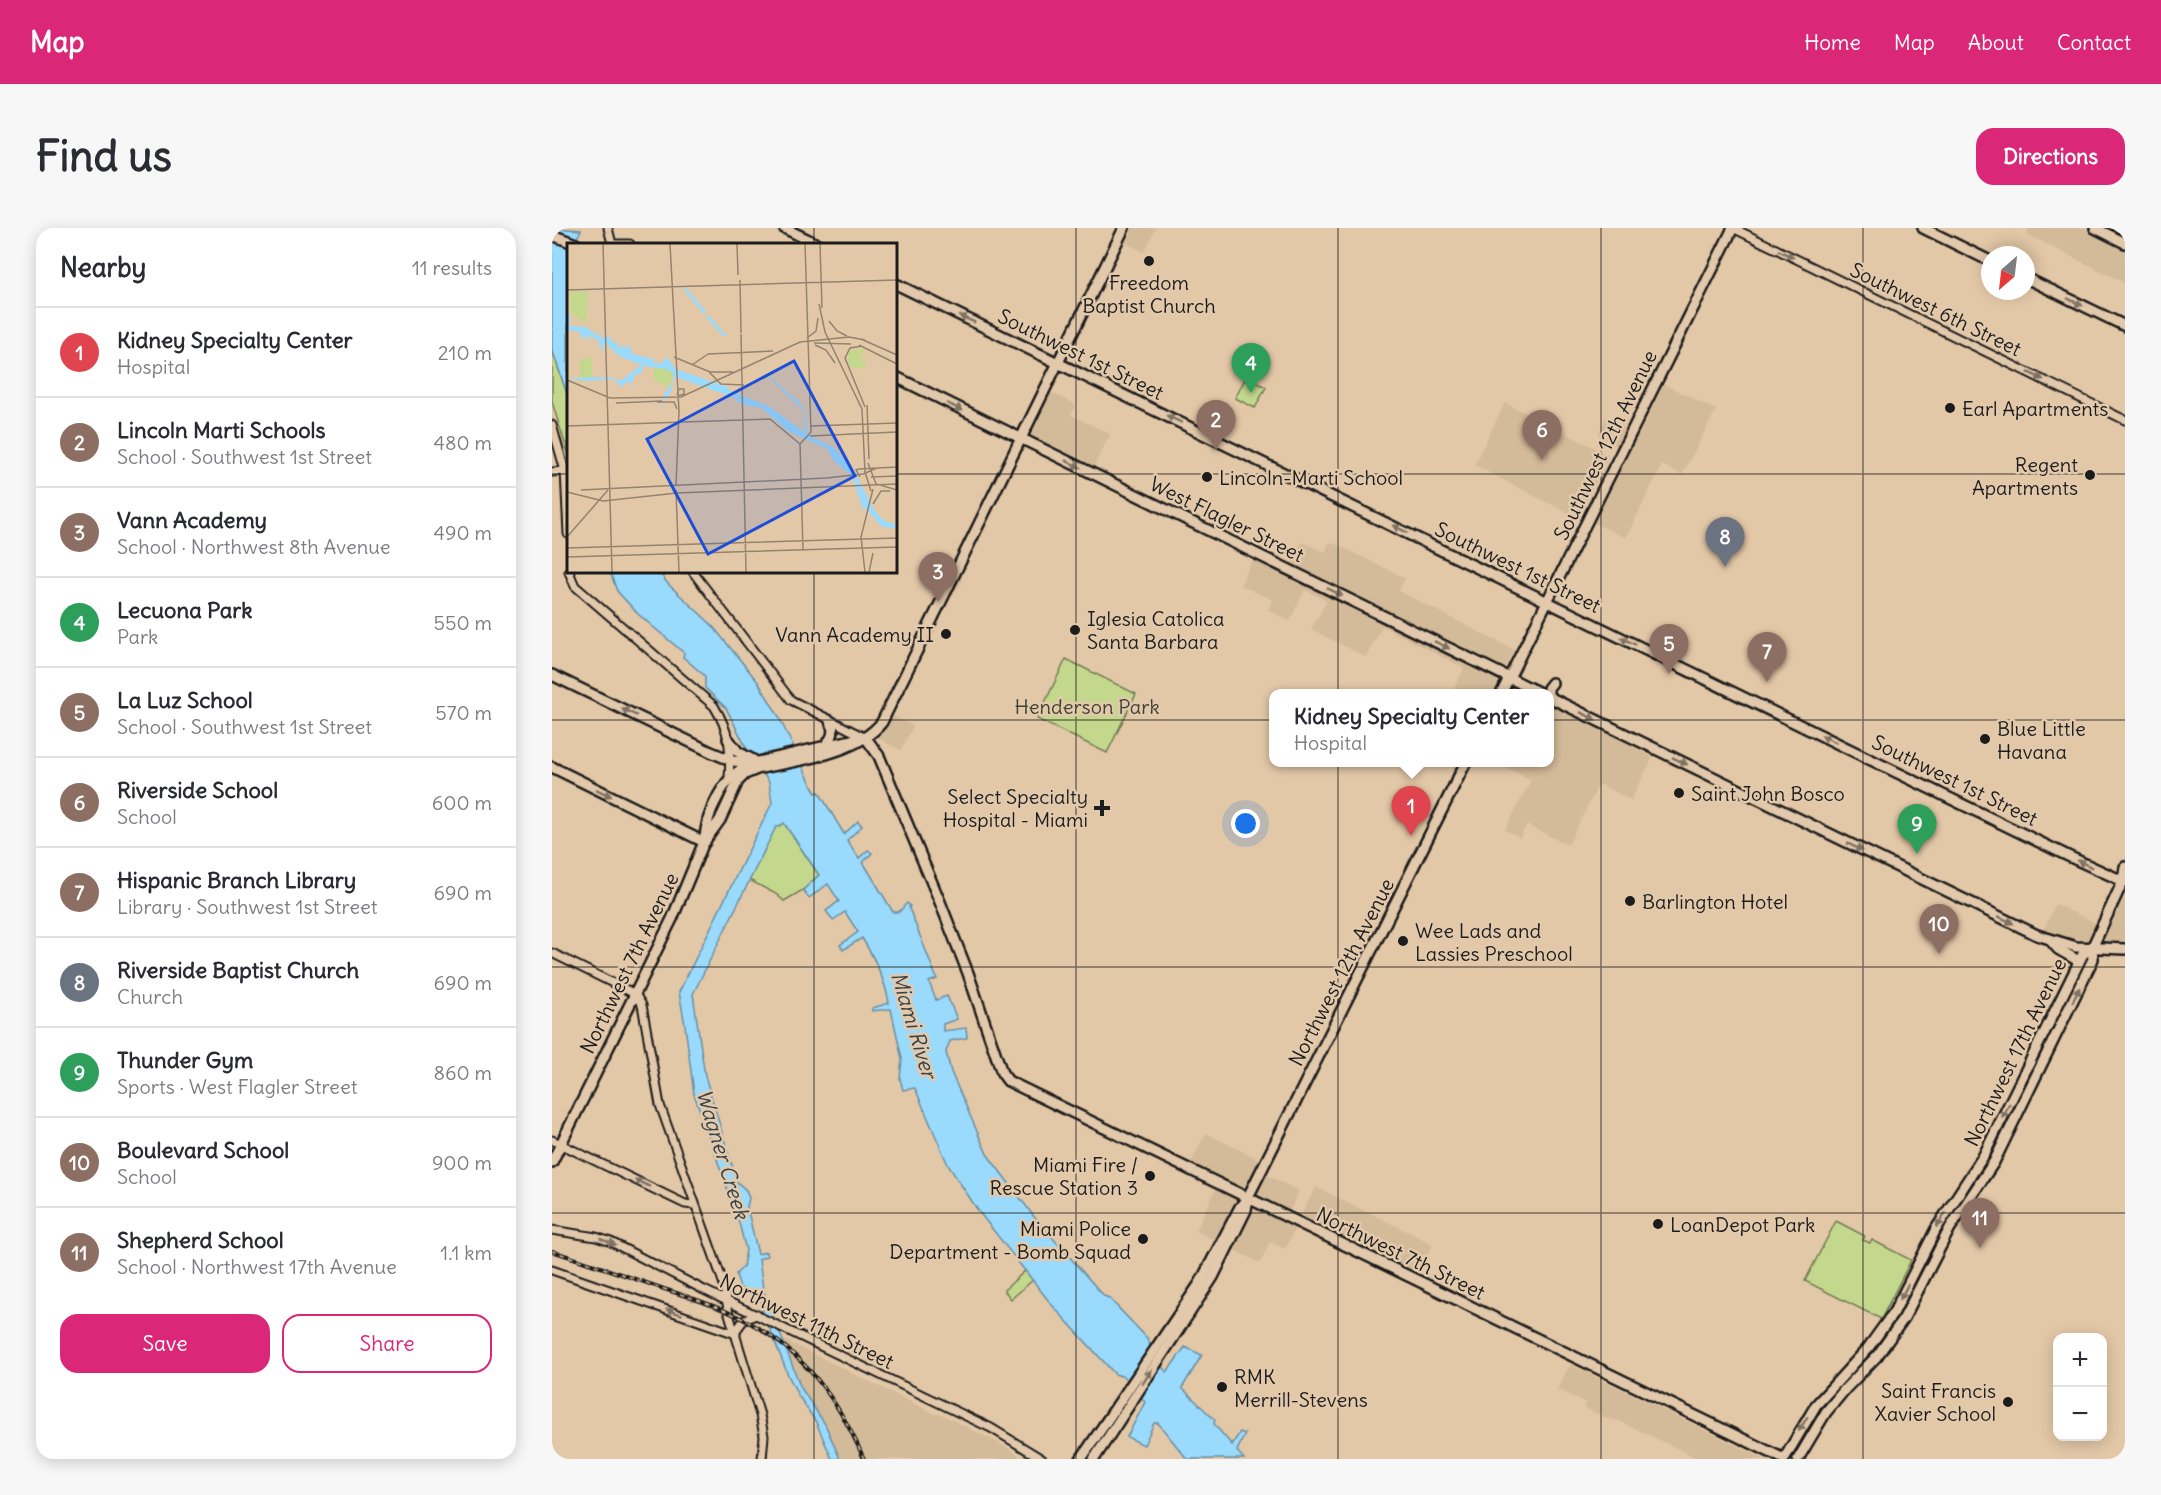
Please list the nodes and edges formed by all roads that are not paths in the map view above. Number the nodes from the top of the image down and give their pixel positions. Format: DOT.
graph roads {
  1 [pos="609,228"];
  2 [pos="784,228"];
  3 [pos="1124,228"];
  4 [pos="1733,228"];
  5 [pos="1923,228"];
  6 [pos="2096,228"];
  7 [pos="552,235"];
  8 [pos="573,243"];
  9 [pos="613,243"];
  10 [pos="815,243"];
  11 [pos="2125,243"];
  12 [pos="1981,257"];
  13 [pos="2035,282"];
  14 [pos="897,284"];
  15 [pos="2125,326"];
  16 [pos="1058,362"];
  17 [pos="897,378"];
  18 [pos="2125,420"];
  19 [pos="552,425"];
  20 [pos="1020,439"];
  21 [pos="565,471"];
  22 [pos="552,472"];
  23 [pos="567,513"];
  24 [pos="569,573"];
  25 [pos="694,573"];
  26 [pos="1547,602"];
  27 [pos="552,675"];
  28 [pos="1508,677"];
  29 [pos="1552,683"];
  30 [pos="1503,689"];
  31 [pos="1534,689"];
  32 [pos="1548,689"];
  33 [pos="1554,697"];
  34 [pos="830,721"];
  35 [pos="866,738"];
  36 [pos="726,739"];
  37 [pos="826,746"];
  38 [pos="711,752"];
  39 [pos="815,752"];
  40 [pos="730,760"];
  41 [pos="743,764"];
  42 [pos="552,767"];
  43 [pos="1463,767"];
  44 [pos="729,778"];
  45 [pos="714,829"];
  46 [pos="705,843"];
  47 [pos="2125,867"];
  48 [pos="2124,881"];
  49 [pos="2051,941"];
  50 [pos="2092,948"];
  51 [pos="2125,949"];
  52 [pos="552,953"];
  53 [pos="2078,964"];
  54 [pos="635,994"];
  55 [pos="556,1142"];
  56 [pos="552,1162"];
  57 [pos="1248,1197"];
  58 [pos="695,1205"];
  59 [pos="552,1230"];
  60 [pos="552,1270"];
  61 [pos="727,1300"];
  62 [pos="729,1314"];
  63 [pos="760,1316"];
  64 [pos="717,1327"];
  65 [pos="735,1333"];
  66 [pos="1110,1425"];
  67 [pos="763,1455"];
  68 [pos="1097,1456"];
  69 [pos="1042,1459"];
  70 [pos="1082,1459"];
  71 [pos="1784,1459"];
  72 [pos="1798,1459"];
  1 -- 9 [label="street"];
  2 -- 10 [label="main road"];
  3 -- 16 [label="main road"];
  4 -- 18 [label="street, Southwest 6th Street, one-way"];
  4 -- 26 [label="main road, Southwest 12th Avenue"];
  5 -- 12 [label="main road"];
  6 -- 11 [label="main road"];
  7 -- 8 [label="main road"];
  13 -- 15 [label="main road, one-way"];
  16 -- 14 [label="main road, Southwest 1st Street, one-way"];
  16 -- 20 [label="main road"];
  26 -- 16 [label="main road, Southwest 1st Street, one-way"];
  17 -- 20 [label="main road, West Flagler Street, one-way"];
  19 -- 21 [label="street"];
  20 -- 28 [label="main road, West Flagler Street, one-way"];
  20 -- 35 [label="main road"];
  21 -- 22 [label="street"];
  21 -- 23 [label="street"];
  24 -- 36 [label="street"];
  25 -- 34 [label="street"];
  26 -- 28 [label="main road, Southwest 12th Avenue"];
  48 -- 26 [label="main road, Southwest 1st Street, one-way"];
  38 -- 27 [label="main road, one-way"];
  28 -- 30 [label="main road"];
  28 -- 31 [label="main road, West Flagler Street"];
  29 -- 32 [label="main road"];
  33 -- 49 [label="main road, one-way"];
  34 -- 35 [label="street"];
  34 -- 37 [label="main road"];
  35 -- 37 [label="main road, Northwest 7th Avenue"];
  35 -- 39 [label="main road, Northwest 7th Avenue"];
  35 -- 57 [label="main road, Northwest 7th Street"];
  36 -- 38 [label="main road"];
  36 -- 40 [label="street"];
  36 -- 41 [label="main road"];
  37 -- 39 [label="main road, Northwest 7th Avenue"];
  38 -- 40 [label="main road"];
  38 -- 44 [label="main road"];
  39 -- 41 [label="main road, Northwest 7th Avenue"];
  39 -- 41 [label="main road, Northwest 7th Avenue"];
  40 -- 41 [label="main road"];
  40 -- 44 [label="street"];
  41 -- 44 [label="main road, Northwest 7th Avenue"];
  41 -- 45 [label="main road, Northwest 7th Avenue"];
  42 -- 46 [label="main road, one-way"];
  43 -- 57 [label="main road, Northwest 12th Avenue"];
  44 -- 45 [label="main road"];
  44 -- 46 [label="main road, Northwest 7th Avenue"];
  45 -- 46 [label="main road, Northwest 7th Avenue"];
  46 -- 54 [label="main road, Northwest 7th Avenue"];
  47 -- 48 [label="main road"];
  48 -- 50 [label="main road"];
  49 -- 50 [label="main road"];
  49 -- 53 [label="main road"];
  50 -- 51 [label="main road"];
  50 -- 53 [label="main road, Northwest 17th Avenue"];
  72 -- 50 [label="main road, Northwest 17th Avenue, one-way"];
  52 -- 54 [label="street"];
  53 -- 71 [label="main road, Northwest 17th Avenue, one-way"];
  54 -- 55 [label="main road, Northwest 7th Avenue"];
  54 -- 58 [label="street"];
  55 -- 56 [label="main road, Northwest 7th Avenue"];
  58 -- 55 [label="street, one-way"];
  57 -- 66 [label="main road, Northwest 12th Avenue"];
  57 -- 71 [label="main road, Northwest 7th Street"];
  58 -- 61 [label="street"];
  59 -- 61 [label="street, Northwest 11th Street, one-way"];
  64 -- 60 [label="street, one-way"];
  61 -- 62 [label="street"];
  61 -- 63 [label="street, Northwest 11th Street"];
  62 -- 64 [label="street"];
  62 -- 65 [label="street"];
  63 -- 65 [label="street"];
  63 -- 69 [label="street, Northwest 11th Street"];
  64 -- 65 [label="street"];
  65 -- 67 [label="street"];
  66 -- 68 [label="main road, Northwest 12th Avenue"];
  66 -- 70 [label="main road, Northwest 12th Avenue"];
}
